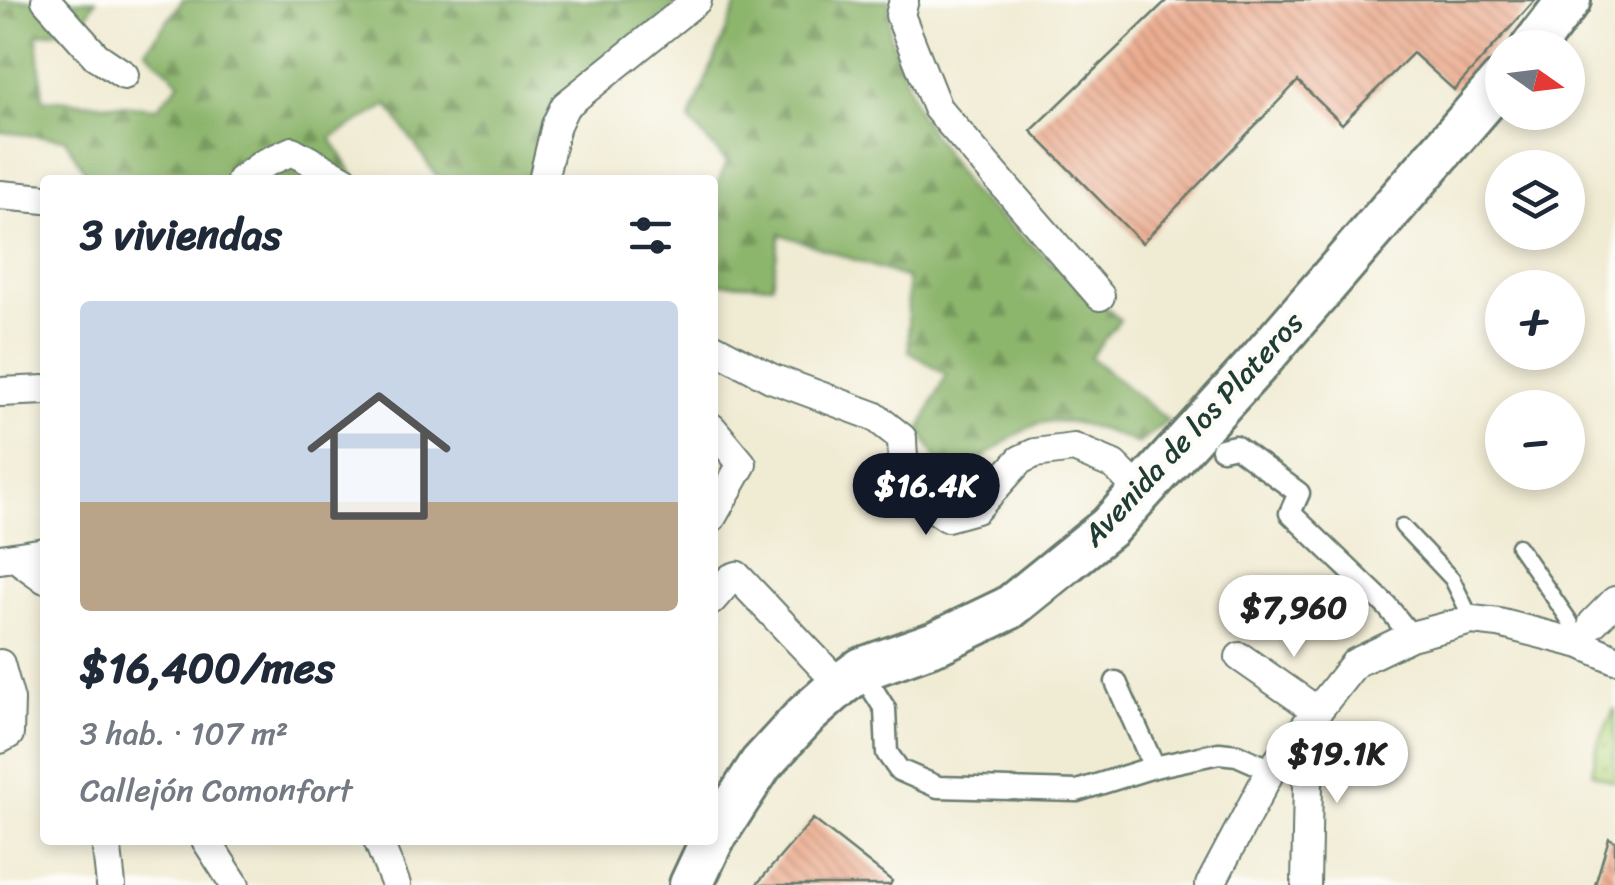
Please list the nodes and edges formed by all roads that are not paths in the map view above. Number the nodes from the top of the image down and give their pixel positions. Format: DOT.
graph roads {
  1 [pos="46,0"];
  2 [pos="697,0"];
  3 [pos="904,0"];
  4 [pos="1569,0"];
  5 [pos="1546,30"];
  6 [pos="124,76"];
  7 [pos="1485,101"];
  8 [pos="248,175"];
  9 [pos="335,175"];
  10 [pos="544,175"];
  11 [pos="0,195"];
  12 [pos="40,199"];
  13 [pos="1100,296"];
  14 [pos="718,350"];
  15 [pos="40,390"];
  16 [pos="0,392"];
  17 [pos="718,435"];
  18 [pos="1222,449"];
  19 [pos="1139,490"];
  20 [pos="718,507"];
  21 [pos="1402,526"];
  22 [pos="1518,546"];
  23 [pos="40,553"];
  24 [pos="8,558"];
  25 [pos="40,576"];
  26 [pos="718,593"];
  27 [pos="1615,602"];
  28 [pos="1472,620"];
  29 [pos="1587,634"];
  30 [pos="1411,636"];
  31 [pos="1240,657"];
  32 [pos="1615,659"];
  33 [pos="0,664"];
  34 [pos="1116,682"];
  35 [pos="854,684"];
  36 [pos="1316,710"];
  37 [pos="0,739"];
  38 [pos="1290,741"];
  39 [pos="1154,768"];
  40 [pos="1270,770"];
  41 [pos="718,821"];
  42 [pos="107,845"];
  43 [pos="209,845"];
  44 [pos="380,845"];
  45 [pos="708,845"];
  46 [pos="111,885"];
  47 [pos="236,885"];
  48 [pos="396,885"];
  49 [pos="691,885"];
  50 [pos="1210,885"];
  51 [pos="1306,885"];
  1 -- 6 [label="street"];
  2 -- 10 [label="street"];
  3 -- 13 [label="street"];
  4 -- 5 [label="main road"];
  7 -- 19 [label="main road, Avenida de los Plateros"];
  8 -- 9 [label="street"];
  11 -- 12 [label="street"];
  14 -- 19 [label="street"];
  15 -- 16 [label="street"];
  17 -- 20 [label="street"];
  18 -- 30 [label="street"];
  19 -- 35 [label="main road, Avenida de los Plateros"];
  21 -- 28 [label="lane"];
  22 -- 29 [label="lane"];
  23 -- 24 [label="street"];
  24 -- 25 [label="street"];
  26 -- 35 [label="street"];
  27 -- 29 [label="street"];
  28 -- 29 [label="street"];
  28 -- 30 [label="street"];
  29 -- 32 [label="street"];
  30 -- 36 [label="street"];
  31 -- 36 [label="street"];
  33 -- 37 [label="street"];
  34 -- 39 [label="street"];
  35 -- 39 [label="street"];
  35 -- 41 [label="main road, Avenida de los Plateros"];
  36 -- 38 [label="street"];
  38 -- 40 [label="street"];
  38 -- 51 [label="street"];
  39 -- 40 [label="street"];
  40 -- 50 [label="street"];
  42 -- 46 [label="street"];
  43 -- 47 [label="street"];
  44 -- 48 [label="street"];
  45 -- 49 [label="main road, Avenida de los Plateros"];
}
